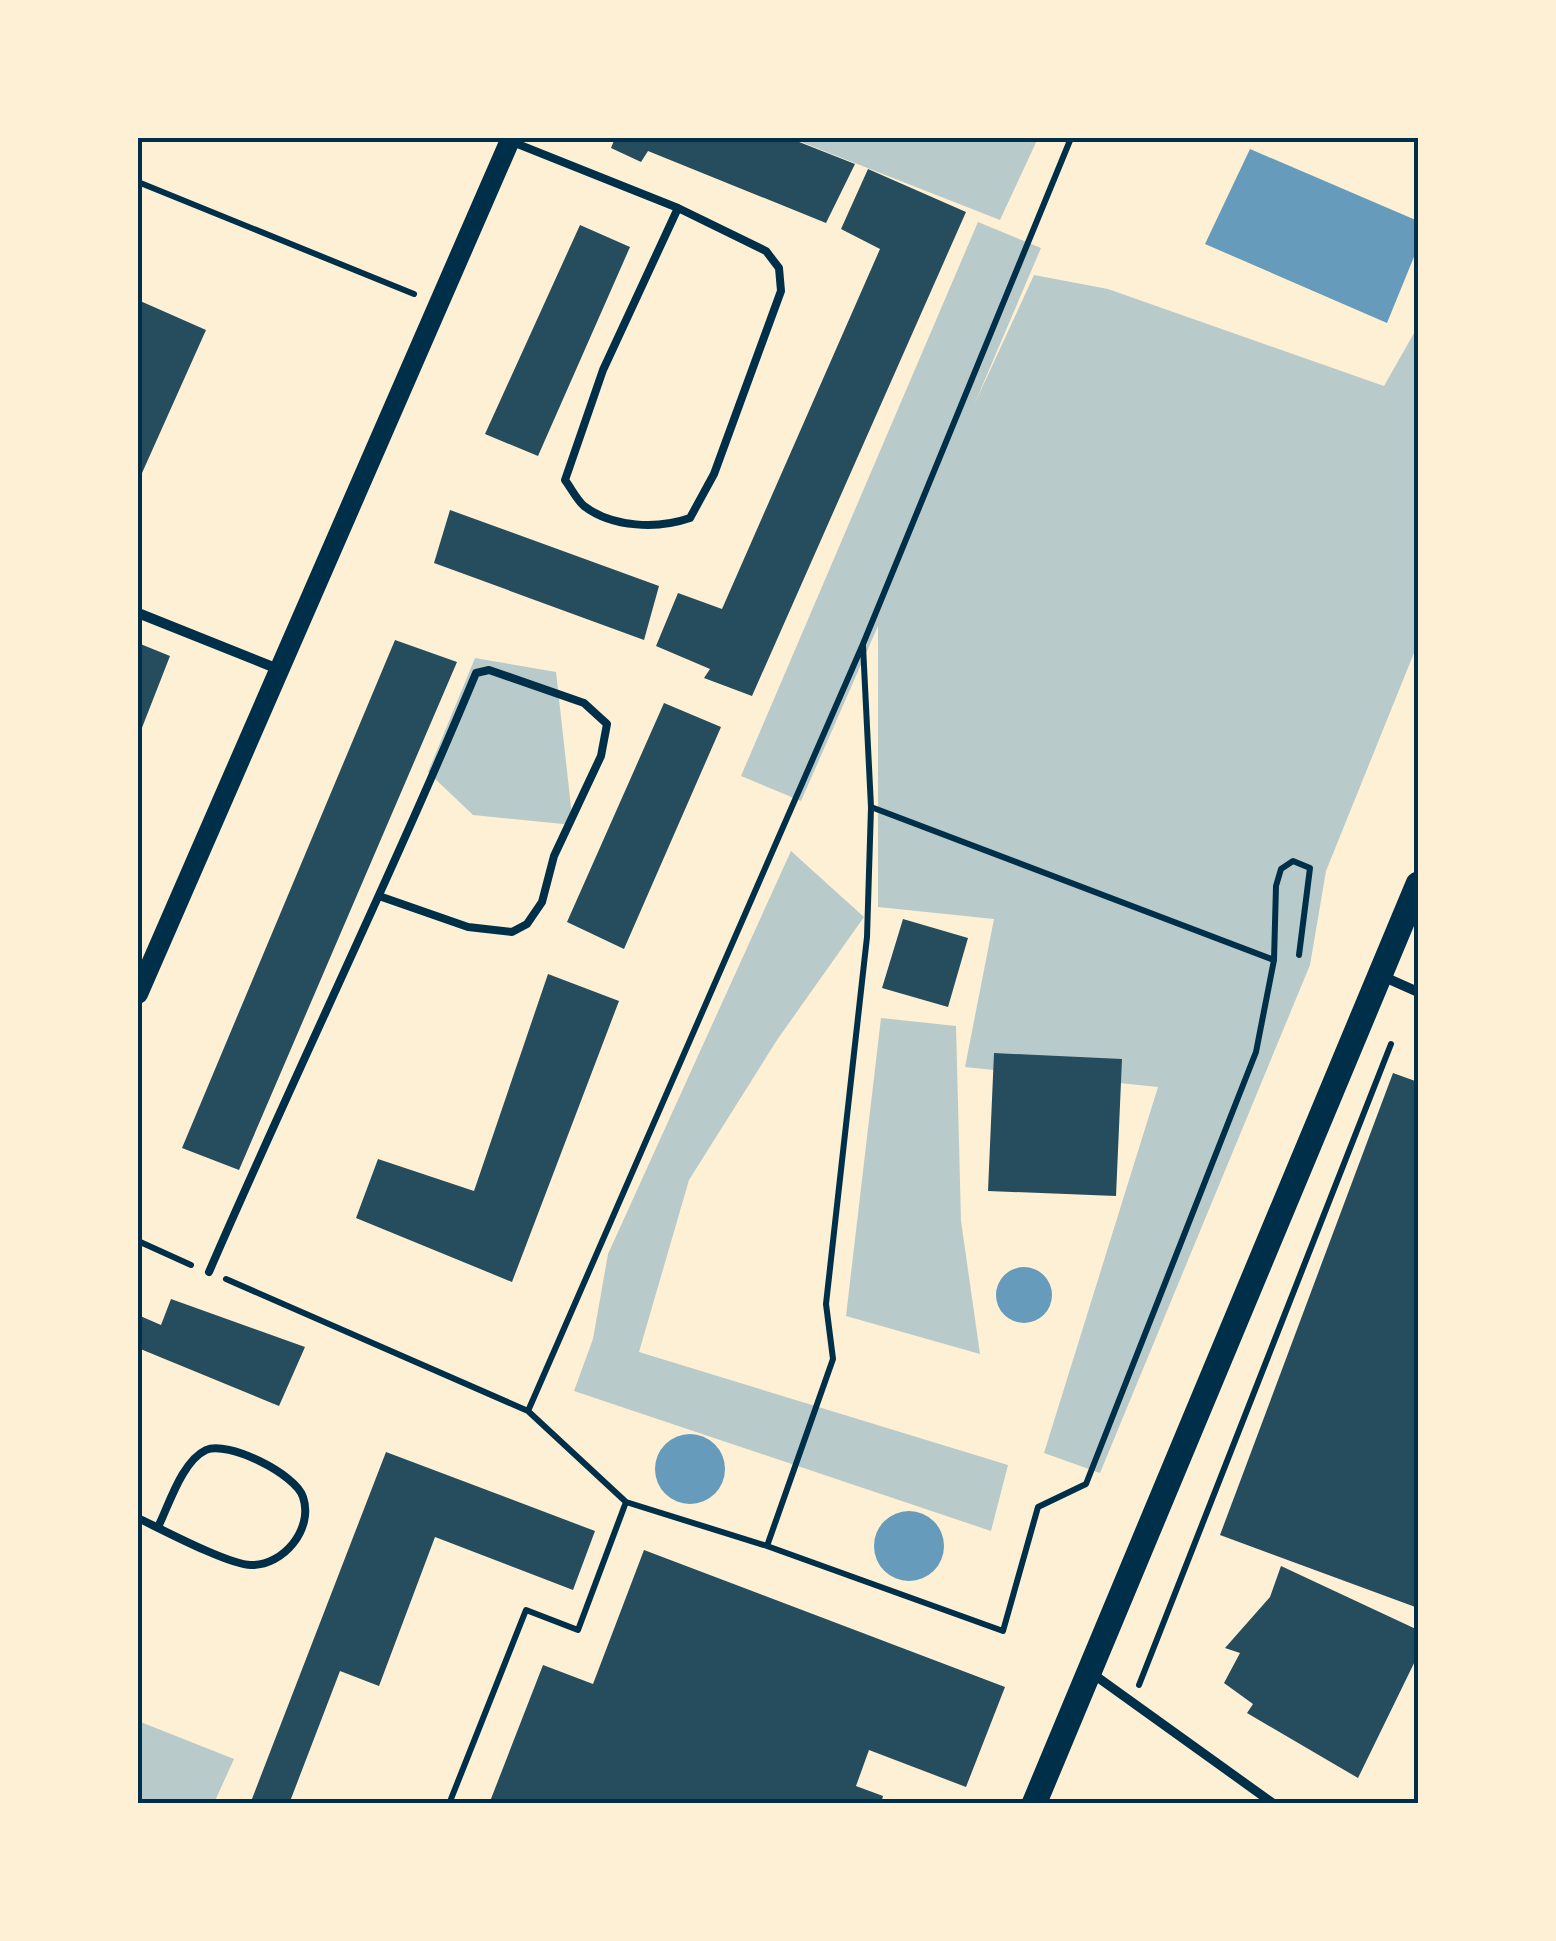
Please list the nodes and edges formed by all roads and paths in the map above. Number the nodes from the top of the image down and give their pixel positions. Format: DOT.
graph roads {
  1 [pos="1070,138"];
  2 [pos="510,139"];
  3 [pos="138,182"];
  4 [pos="678,208"];
  5 [pos="438,304"];
  6 [pos="138,613"];
  7 [pos="863,644"];
  8 [pos="278,669"];
  9 [pos="871,807"];
  10 [pos="1418,884"];
  11 [pos="379,896"];
  12 [pos="1299,955"];
  13 [pos="1274,960"];
  14 [pos="1381,976"];
  15 [pos="1418,992"];
  16 [pos="138,994"];
  17 [pos="1390,1044"];
  18 [pos="138,1241"];
  19 [pos="209,1272"];
  20 [pos="528,1411"];
  21 [pos="626,1502"];
  22 [pos="138,1518"];
  23 [pos="158,1527"];
  24 [pos="767,1546"];
  25 [pos="1088,1670"];
  26 [pos="1132,1703"];
  27 [pos="449,1804"];
  28 [pos="1034,1804"];
  29 [pos="1274,1804"];
  1 -- 7 [label="path"];
  2 -- 4 [label="lane"];
  2 -- 5 [label="main road"];
  3 -- 5 [label="path"];
  4 -- 4 [label="lane"];
  5 -- 8 [label="main road"];
  6 -- 8 [label="street"];
  7 -- 9 [label="path"];
  7 -- 20 [label="path"];
  8 -- 16 [label="main road"];
  9 -- 13 [label="path"];
  9 -- 24 [label="path"];
  10 -- 14 [label="main road"];
  11 -- 11 [label="lane"];
  11 -- 19 [label="lane"];
  12 -- 13 [label="path"];
  13 -- 24 [label="path"];
  14 -- 15 [label="street"];
  14 -- 25 [label="main road"];
  17 -- 26 [label="path"];
  18 -- 19 [label="path"];
  19 -- 20 [label="path"];
  20 -- 21 [label="path"];
  21 -- 24 [label="path"];
  21 -- 27 [label="path"];
  22 -- 23 [label="lane"];
  23 -- 23 [label="lane"];
  25 -- 26 [label="street"];
  25 -- 28 [label="main road"];
  26 -- 29 [label="street"];
}
